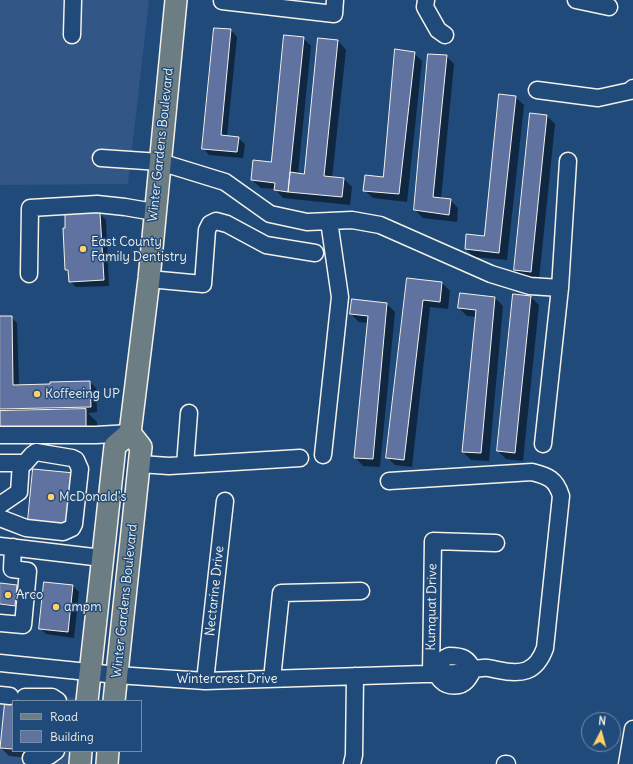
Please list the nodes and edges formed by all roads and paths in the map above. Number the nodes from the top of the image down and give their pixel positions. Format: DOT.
graph roads {
  1 [pos="176,0"];
  2 [pos="218,0"];
  3 [pos="335,0"];
  4 [pos="426,0"];
  5 [pos="576,0"];
  6 [pos="73,1"];
  7 [pos="294,5"];
  8 [pos="609,8"];
  9 [pos="72,35"];
  10 [pos="445,35"];
  11 [pos="633,88"];
  12 [pos="537,90"];
  13 [pos="101,158"];
  14 [pos="568,161"];
  15 [pos="160,162"];
  16 [pos="154,212"];
  17 [pos="329,221"];
  18 [pos="315,253"];
  19 [pos="29,274"];
  20 [pos="149,279"];
  21 [pos="560,288"];
  22 [pos="189,413"];
  23 [pos="130,433"];
  24 [pos="0,435"];
  25 [pos="543,444"];
  26 [pos="323,455"];
  27 [pos="300,458"];
  28 [pos="0,463"];
  29 [pos="21,464"];
  30 [pos="140,464"];
  31 [pos="185,465"];
  32 [pos="389,482"];
  33 [pos="225,501"];
  34 [pos="0,505"];
  35 [pos="0,518"];
  36 [pos="496,543"];
  37 [pos="7,546"];
  38 [pos="102,558"];
  39 [pos="361,590"];
  40 [pos="0,623"];
  41 [pos="0,663"];
  42 [pos="473,670"];
  43 [pos="90,672"];
  44 [pos="434,674"];
  45 [pos="117,675"];
  46 [pos="355,676"];
  47 [pos="272,679"];
  48 [pos="205,681"];
  49 [pos="12,696"];
  50 [pos="56,700"];
  51 [pos="87,700"];
  52 [pos="114,700"];
  53 [pos="633,729"];
  54 [pos="55,752"];
  55 [pos="81,752"];
  56 [pos="108,752"];
  57 [pos="30,758"];
  58 [pos="80,764"];
  59 [pos="107,764"];
  60 [pos="352,764"];
  61 [pos="627,764"];
  1 -- 15 [label="main road, Winter Gardens Boulevard"];
  2 -- 7 [label="street"];
  3 -- 7 [label="street"];
  4 -- 10 [label="street"];
  5 -- 8 [label="street"];
  6 -- 9 [label="street"];
  11 -- 12 [label="street"];
  13 -- 15 [label="street"];
  14 -- 21 [label="street"];
  15 -- 16 [label="main road, Winter Gardens Boulevard"];
  15 -- 17 [label="street"];
  16 -- 19 [label="street"];
  16 -- 20 [label="main road, Winter Gardens Boulevard"];
  17 -- 21 [label="street"];
  17 -- 26 [label="street"];
  18 -- 20 [label="street"];
  20 -- 23 [label="main road, Winter Gardens Boulevard"];
  21 -- 25 [label="street"];
  22 -- 31 [label="street"];
  23 -- 24 [label="street"];
  23 -- 30 [label="main road, Winter Gardens Boulevard"];
  23 -- 38 [label="main road, Winter Gardens Boulevard"];
  27 -- 31 [label="street"];
  28 -- 29 [label="street"];
  29 -- 34 [label="street"];
  29 -- 35 [label="street"];
  30 -- 31 [label="street"];
  30 -- 45 [label="main road, Winter Gardens Boulevard"];
  32 -- 42 [label="street, Wintercrest Drive"];
  33 -- 48 [label="street, Nectarine Drive"];
  36 -- 44 [label="street, Kumquat Drive"];
  37 -- 38 [label="street"];
  37 -- 40 [label="street"];
  38 -- 43 [label="main road, Winter Gardens Boulevard"];
  39 -- 47 [label="street"];
  41 -- 43 [label="street, Wintercrest Drive"];
  42 -- 44 [label="street, Wintercrest Drive"];
  42 -- 44 [label="street"];
  42 -- 44 [label="street"];
  43 -- 45 [label="street, Wintercrest Drive"];
  43 -- 51 [label="main road, Winter Gardens Boulevard"];
  44 -- 46 [label="street, Wintercrest Drive"];
  45 -- 48 [label="street, Wintercrest Drive"];
  45 -- 52 [label="main road, Winter Gardens Boulevard"];
  46 -- 47 [label="street, Wintercrest Drive"];
  46 -- 60 [label="street"];
  47 -- 48 [label="street, Wintercrest Drive"];
  49 -- 50 [label="street"];
  53 -- 61 [label="street"];
  54 -- 57 [label="street"];
  55 -- 58 [label="main road"];
  56 -- 59 [label="main road"];
}
